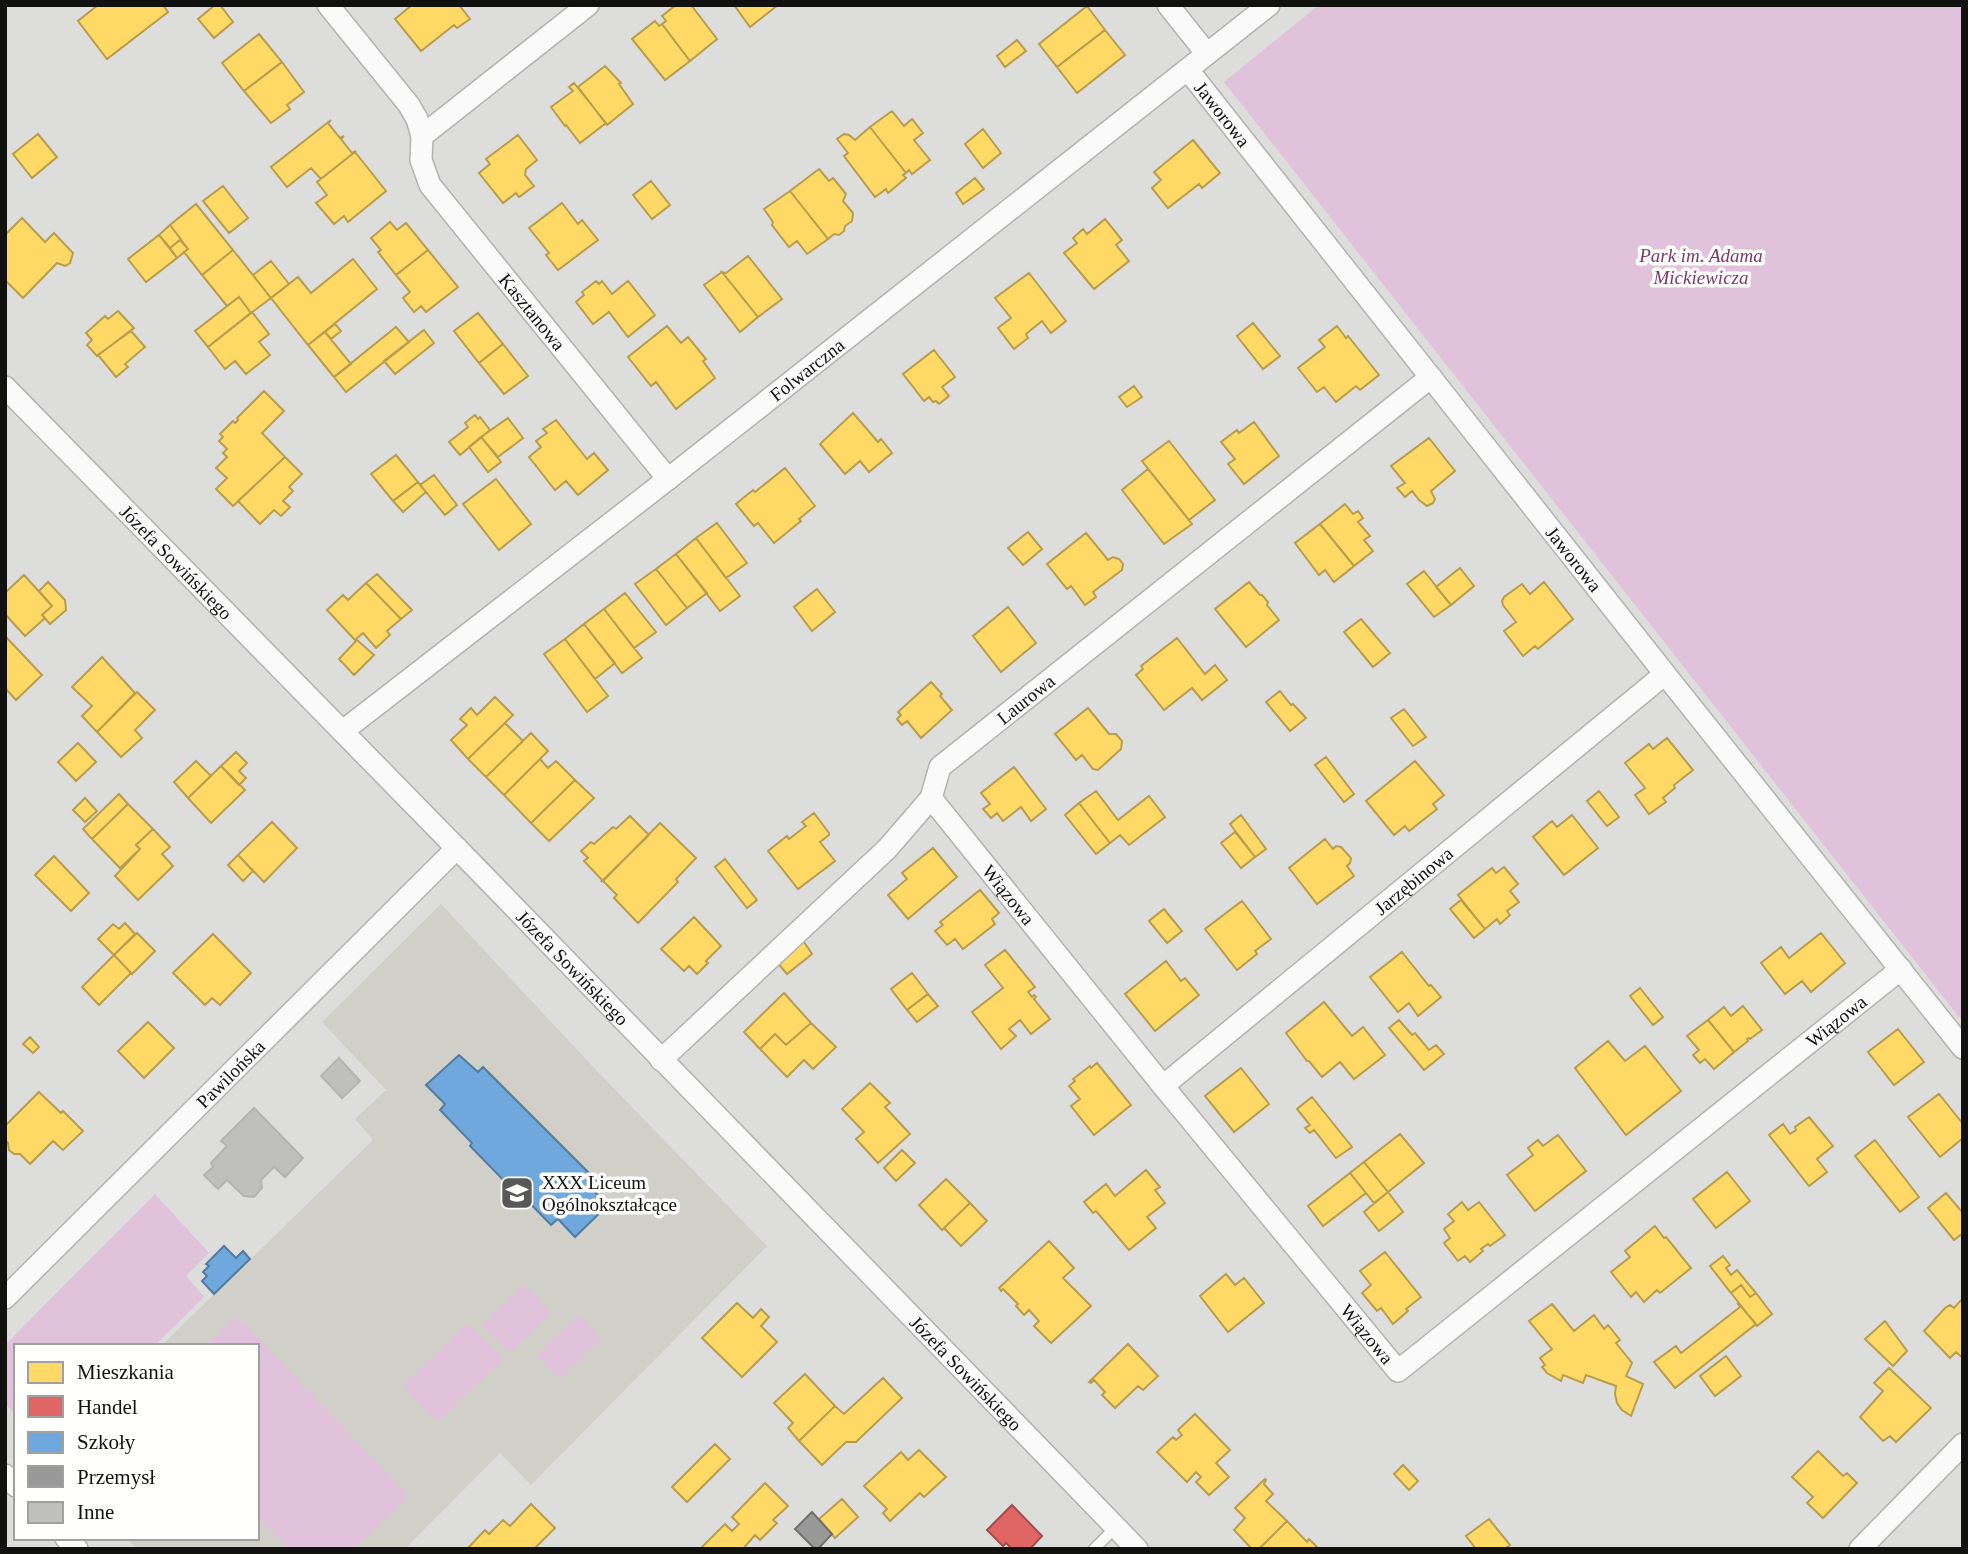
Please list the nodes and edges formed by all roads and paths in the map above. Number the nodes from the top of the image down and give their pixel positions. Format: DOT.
graph roads {
  1 [pos="328,5"];
  2 [pos="588,5"];
  3 [pos="1168,5"];
  4 [pos="1269,5"];
  5 [pos="1207,54"];
  6 [pos="1188,70"];
  7 [pos="422,136"];
  8 [pos="1431,377"];
  9 [pos="5,387"];
  10 [pos="668,479"];
  11 [pos="1665,674"];
  12 [pos="343,731"];
  13 [pos="931,798"];
  14 [pos="457,848"];
  15 [pos="1901,969"];
  16 [pos="1963,1048"];
  17 [pos="661,1060"];
  18 [pos="1163,1086"];
  19 [pos="5,1298"];
  20 [pos="1963,1444"];
  21 [pos="1116,1527"];
  22 [pos="1094,1549"];
  23 [pos="1137,1549"];
  24 [pos="1860,1549"];
  1 -- 7 [label="street, Kasztanowa"];
  2 -- 7 [label="street"];
  3 -- 5 [label="street, Jaworowa"];
  4 -- 5 [label="street, Folwarczna"];
  5 -- 6 [label="street, Folwarczna"];
  6 -- 8 [label="street, Jaworowa"];
  6 -- 10 [label="street, Folwarczna"];
  7 -- 10 [label="street, Kasztanowa"];
  8 -- 11 [label="street, Jaworowa"];
  8 -- 13 [label="street, Laurowa"];
  9 -- 12 [label="street, Józefa Sowińskiego"];
  10 -- 12 [label="street, Folwarczna"];
  11 -- 15 [label="street, Jaworowa"];
  11 -- 18 [label="street, Jarzębinowa"];
  12 -- 14 [label="street, Józefa Sowińskiego"];
  13 -- 17 [label="street, Laurowa"];
  13 -- 18 [label="street, Wiązowa"];
  14 -- 17 [label="street, Józefa Sowińskiego"];
  14 -- 19 [label="street, Pawilońska"];
  15 -- 16 [label="street, Jaworowa"];
  15 -- 18 [label="street, Wiązowa"];
  17 -- 21 [label="street, Józefa Sowińskiego"];
  20 -- 24 [label="street"];
  21 -- 22 [label="lane"];
  21 -- 23 [label="street, Józefa Sowińskiego"];
}
